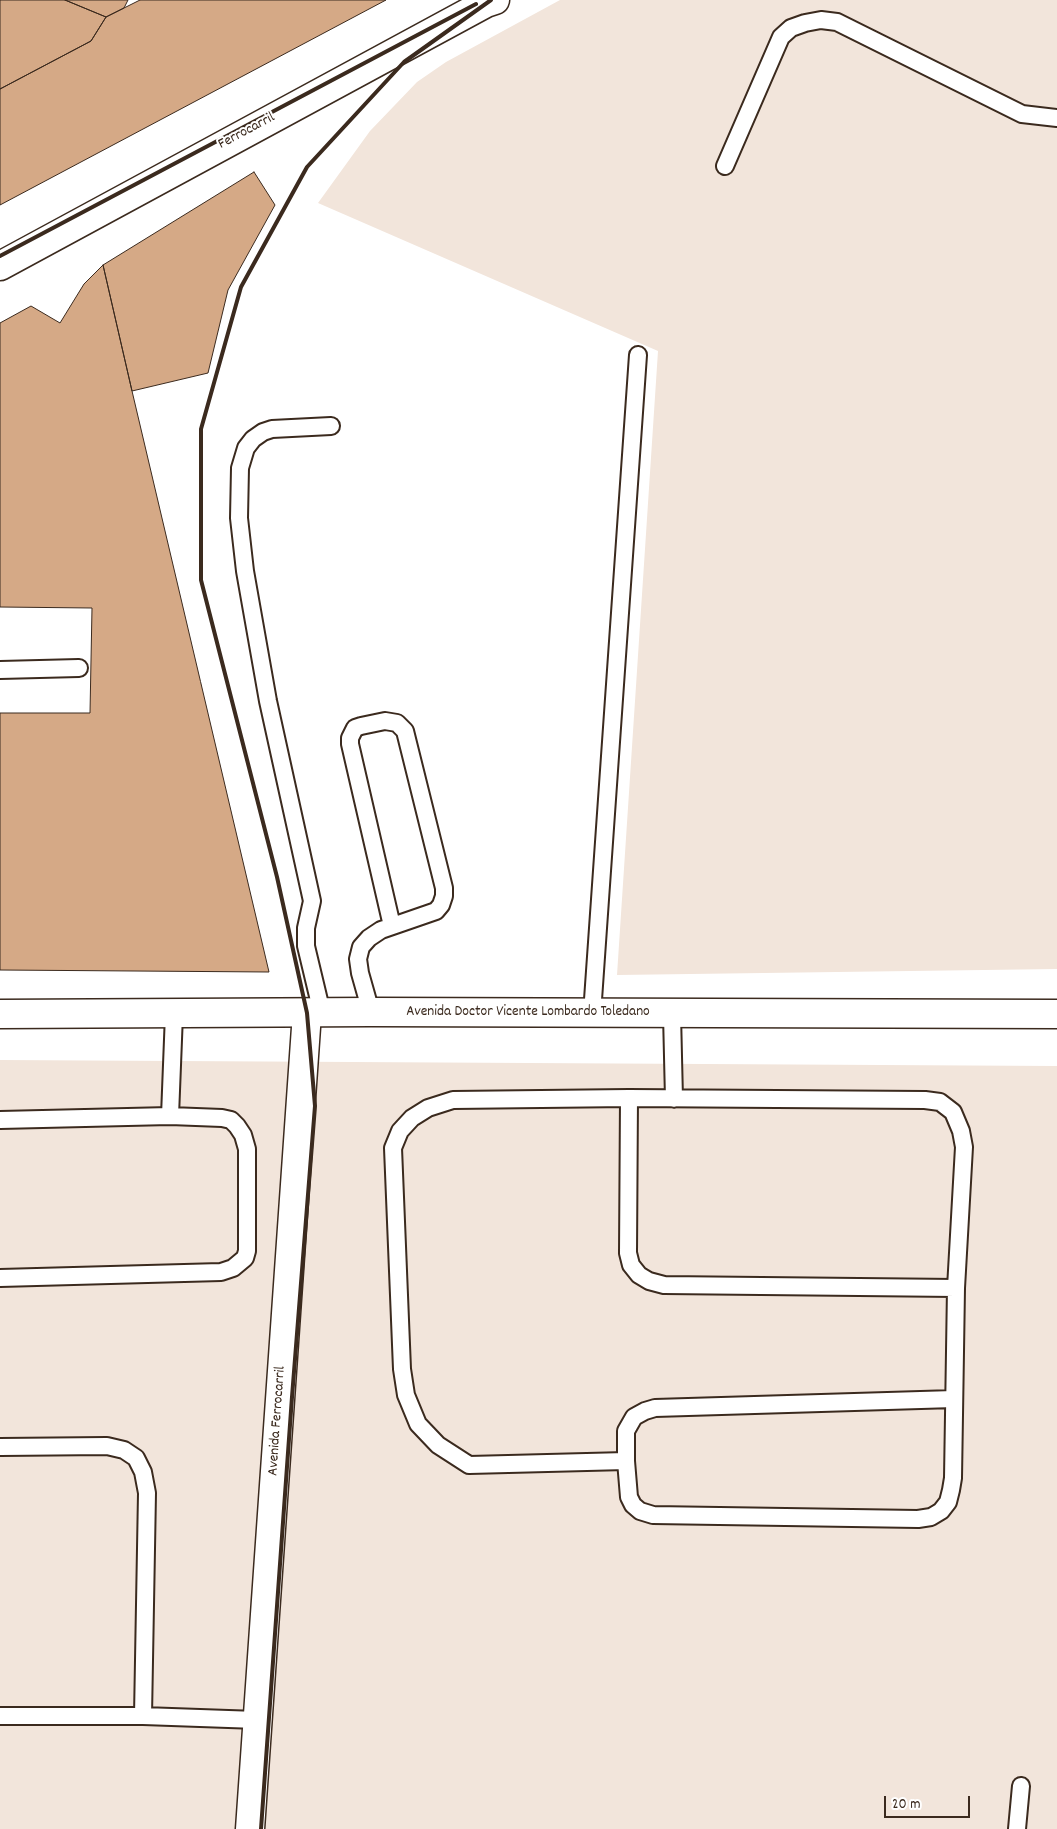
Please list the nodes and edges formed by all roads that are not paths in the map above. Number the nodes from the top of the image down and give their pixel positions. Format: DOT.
graph roads {
  1 [pos="495,0"];
  2 [pos="1057,118"];
  3 [pos="725,166"];
  4 [pos="0,266"];
  5 [pos="638,355"];
  6 [pos="331,426"];
  7 [pos="79,668"];
  8 [pos="0,670"];
  9 [pos="392,926"];
  10 [pos="371,1012"];
  11 [pos="314,1013"];
  12 [pos="0,1014"];
  13 [pos="174,1014"];
  14 [pos="592,1014"];
  15 [pos="672,1014"];
  16 [pos="1057,1014"];
  17 [pos="629,1098"];
  18 [pos="674,1099"];
  19 [pos="170,1116"];
  20 [pos="0,1120"];
  21 [pos="0,1278"];
  22 [pos="956,1288"];
  23 [pos="954,1400"];
  24 [pos="0,1447"];
  25 [pos="626,1461"];
  26 [pos="0,1716"];
  27 [pos="143,1716"];
  28 [pos="257,1720"];
  29 [pos="1021,1786"];
  30 [pos="250,1829"];
  31 [pos="1017,1829"];
  1 -- 4 [label="street, Ferrocarril"];
  2 -- 3 [label="lane"];
  5 -- 14 [label="lane"];
  6 -- 11 [label="lane"];
  7 -- 8 [label="lane"];
  9 -- 9 [label="lane"];
  9 -- 10 [label="lane"];
  10 -- 11 [label="street, Avenida Doctor Vicente Lombardo Toledano"];
  10 -- 14 [label="street, Avenida Doctor Vicente Lombardo Toledano"];
  11 -- 13 [label="street, Avenida Doctor Vicente Lombardo Toledano"];
  11 -- 28 [label="street, Avenida Ferrocarril"];
  12 -- 13 [label="street, Avenida Doctor Vicente Lombardo Toledano"];
  13 -- 19 [label="lane"];
  14 -- 15 [label="street, Avenida Doctor Vicente Lombardo Toledano"];
  15 -- 16 [label="street, Avenida Doctor Vicente Lombardo Toledano"];
  15 -- 18 [label="lane"];
  17 -- 18 [label="lane"];
  17 -- 22 [label="lane"];
  17 -- 25 [label="lane"];
  18 -- 22 [label="lane"];
  19 -- 20 [label="lane"];
  19 -- 21 [label="lane"];
  22 -- 23 [label="lane"];
  23 -- 25 [label="lane"];
  23 -- 25 [label="lane"];
  24 -- 27 [label="lane"];
  26 -- 27 [label="lane"];
  27 -- 28 [label="lane"];
  28 -- 30 [label="street, Avenida Ferrocarril"];
  29 -- 31 [label="lane"];
}
